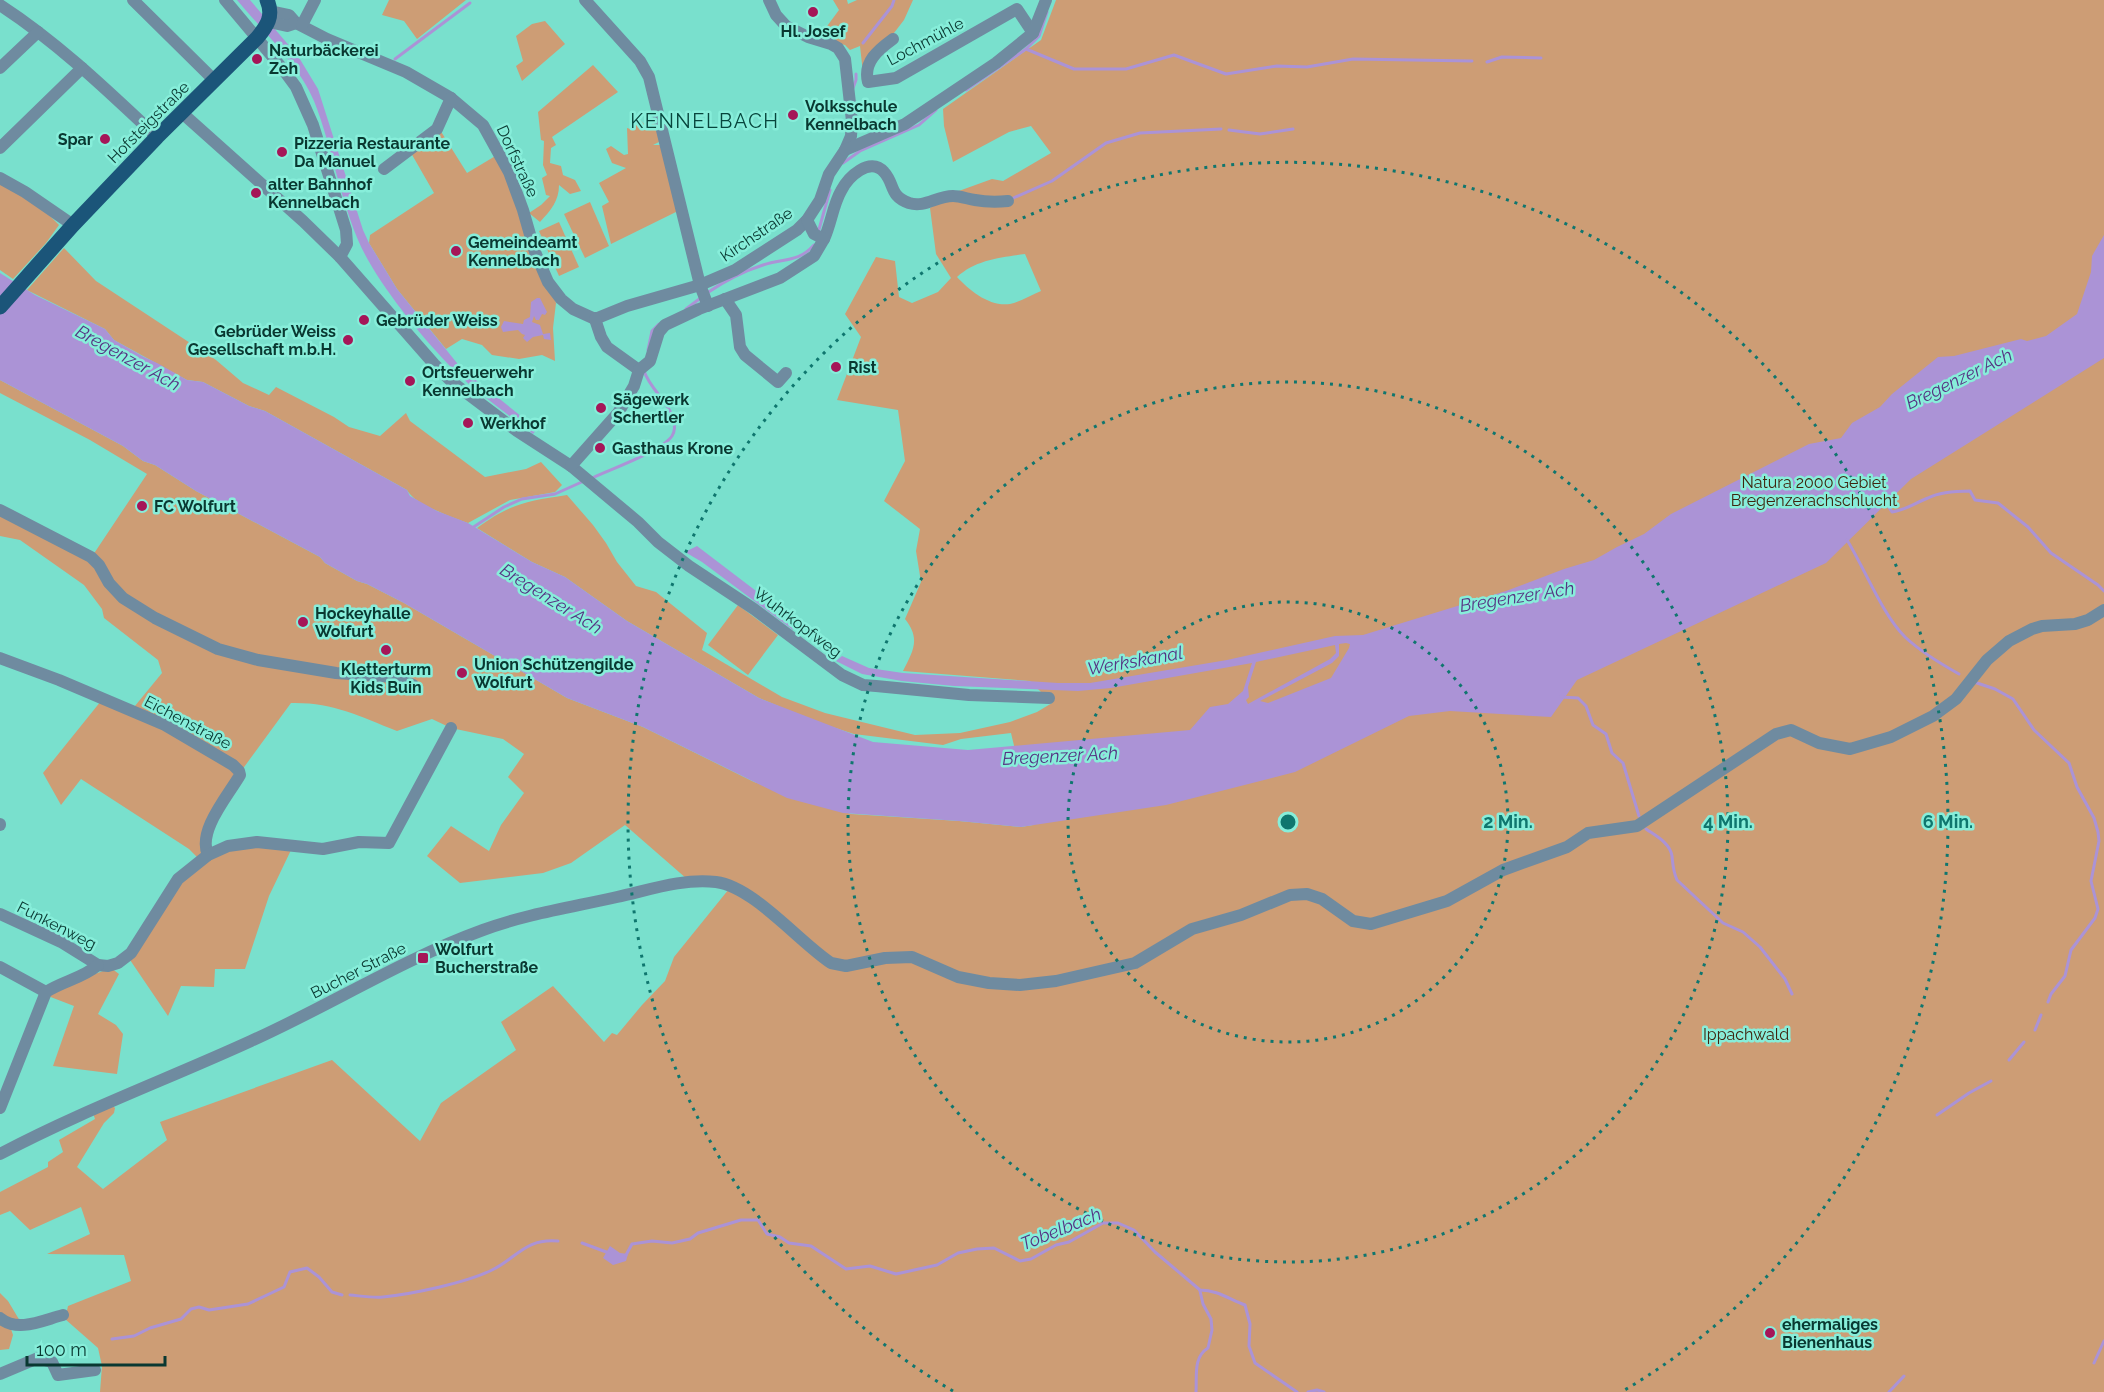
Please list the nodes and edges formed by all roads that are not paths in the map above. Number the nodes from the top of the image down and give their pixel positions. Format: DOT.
graph roads {
  1 [pos="133,0"];
  2 [pos="225,0"];
  3 [pos="315,0"];
  4 [pos="585,0"];
  5 [pos="768,0"];
  6 [pos="1046,0"];
  7 [pos="0,5"];
  8 [pos="269,12"];
  9 [pos="299,24"];
  10 [pos="38,32"];
  11 [pos="1032,33"];
  12 [pos="257,38"];
  13 [pos="893,39"];
  14 [pos="0,68"];
  15 [pos="82,68"];
  16 [pos="214,80"];
  17 [pos="451,98"];
  18 [pos="181,112"];
  19 [pos="157,137"];
  20 [pos="0,148"];
  21 [pos="845,150"];
  22 [pos="384,170"];
  23 [pos="0,178"];
  24 [pos="1008,201"];
  25 [pos="807,220"];
  26 [pos="73,225"];
  27 [pos="819,236"];
  28 [pos="340,257"];
  29 [pos="700,287"];
  30 [pos="725,299"];
  31 [pos="707,304"];
  32 [pos="0,307"];
  33 [pos="595,319"];
  34 [pos="643,367"];
  35 [pos="786,373"];
  36 [pos="571,466"];
  37 [pos="0,510"];
  38 [pos="2104,610"];
  39 [pos="0,658"];
  40 [pos="413,685"];
  41 [pos="1049,698"];
  42 [pos="451,728"];
  43 [pos="208,855"];
  44 [pos="0,914"];
  45 [pos="99,965"];
  46 [pos="0,967"];
  47 [pos="46,992"];
  48 [pos="0,1108"];
  49 [pos="0,1154"];
  50 [pos="63,1315"];
  51 [pos="0,1318"];
  52 [pos="95,1370"];
  53 [pos="0,1374"];
  1 -- 16 [label="street"];
  2 -- 12 [label="street"];
  3 -- 9 [label="street"];
  4 -- 29 [label="street"];
  5 -- 21 [label="street, Kirchstraße"];
  6 -- 11 [label="street"];
  7 -- 10 [label="street"];
  8 -- 9 [label="street, Dorfstraße"];
  8 -- 12 [label="main road, Hofsteigstraße"];
  9 -- 17 [label="street, Dorfstraße"];
  10 -- 14 [label="street"];
  10 -- 15 [label="street"];
  11 -- 13 [label="street, Lochmühle"];
  11 -- 21 [label="street"];
  12 -- 16 [label="main road, Hofsteigstraße"];
  12 -- 28 [label="street"];
  15 -- 19 [label="street"];
  15 -- 20 [label="street"];
  16 -- 18 [label="main road, Hofsteigstraße"];
  17 -- 22 [label="street"];
  17 -- 33 [label="street, Dorfstraße"];
  18 -- 19 [label="main road, Hofsteigstraße"];
  18 -- 28 [label="street, Wuhrkopfweg"];
  19 -- 26 [label="main road, Hofsteigstraße"];
  21 -- 25 [label="street, Kirchstraße"];
  23 -- 26 [label="street"];
  24 -- 27 [label="street"];
  25 -- 27 [label="street"];
  25 -- 29 [label="street, Kirchstraße"];
  26 -- 32 [label="main road, Hofsteigstraße"];
  27 -- 30 [label="street"];
  28 -- 36 [label="street, Wuhrkopfweg"];
  29 -- 31 [label="street"];
  29 -- 33 [label="street, Kirchstraße"];
  30 -- 31 [label="street"];
  30 -- 35 [label="street"];
  31 -- 34 [label="street"];
  33 -- 34 [label="street"];
  34 -- 36 [label="street"];
  36 -- 41 [label="street, Wuhrkopfweg"];
  37 -- 40 [label="street"];
  38 -- 49 [label="street, Bucher Straße"];
  39 -- 43 [label="street, Eichenstraße"];
  42 -- 43 [label="street"];
  43 -- 45 [label="street"];
  44 -- 45 [label="street, Funkenweg"];
  45 -- 47 [label="street"];
  46 -- 47 [label="street"];
  47 -- 48 [label="street"];
  50 -- 51 [label="street"];
  52 -- 53 [label="street"];
}
